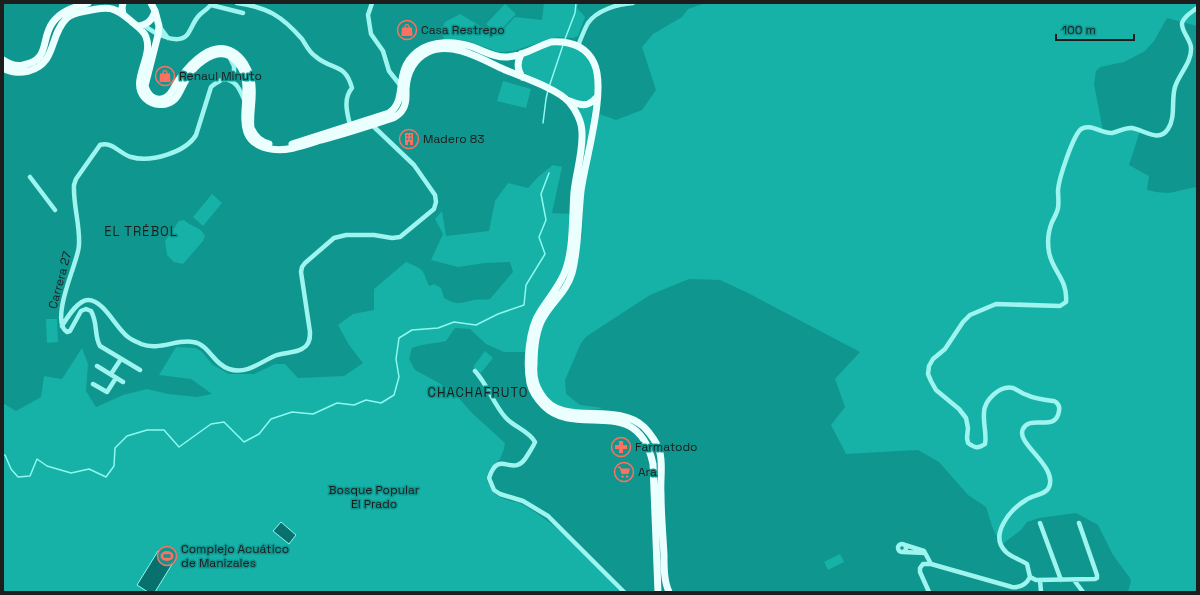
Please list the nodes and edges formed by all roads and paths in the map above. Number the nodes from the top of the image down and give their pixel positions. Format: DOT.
graph roads {
  1 [pos="88,3"];
  2 [pos="123,3"];
  3 [pos="151,3"];
  4 [pos="237,3"];
  5 [pos="372,3"];
  6 [pos="633,3"];
  7 [pos="212,4"];
  8 [pos="1197,8"];
  9 [pos="155,11"];
  10 [pos="243,13"];
  11 [pos="123,14"];
  12 [pos="140,25"];
  13 [pos="159,26"];
  14 [pos="158,35"];
  15 [pos="168,38"];
  16 [pos="578,46"];
  17 [pos="521,54"];
  18 [pos="228,55"];
  19 [pos="3,60"];
  20 [pos="3,68"];
  21 [pos="522,77"];
  22 [pos="221,79"];
  23 [pos="400,85"];
  24 [pos="597,97"];
  25 [pos="567,100"];
  26 [pos="246,103"];
  27 [pos="372,125"];
  28 [pos="350,126"];
  29 [pos="30,177"];
  30 [pos="55,210"];
  31 [pos="78,229"];
  32 [pos="73,236"];
  33 [pos="62,326"];
  34 [pos="121,359"];
  35 [pos="97,366"];
  36 [pos="140,370"];
  37 [pos="474,371"];
  38 [pos="111,374"];
  39 [pos="116,378"];
  40 [pos="123,382"];
  41 [pos="93,384"];
  42 [pos="1040,523"];
  43 [pos="1079,523"];
  44 [pos="925,553"];
  45 [pos="930,564"];
  46 [pos="1030,578"];
  47 [pos="1040,580"];
  48 [pos="1061,580"];
  49 [pos="1074,580"];
  50 [pos="624,592"];
  51 [pos="658,592"];
  52 [pos="669,592"];
  53 [pos="929,592"];
  54 [pos="1040,592"];
  55 [pos="1083,592"];
  1 -- 19 [label="main road"];
  2 -- 11 [label="main road"];
  3 -- 9 [label="main road"];
  4 -- 28 [label="street"];
  5 -- 23 [label="street"];
  6 -- 16 [label="street"];
  7 -- 10 [label="street"];
  7 -- 15 [label="street"];
  8 -- 46 [label="street"];
  9 -- 12 [label="main road"];
  9 -- 13 [label="main road"];
  11 -- 12 [label="main road"];
  11 -- 20 [label="main road"];
  12 -- 14 [label="street"];
  12 -- 18 [label="main road"];
  13 -- 14 [label="main road"];
  13 -- 15 [label="street"];
  14 -- 15 [label="street"];
  14 -- 28 [label="main road"];
  16 -- 17 [label="main road"];
  16 -- 24 [label="main road"];
  17 -- 21 [label="main road"];
  17 -- 23 [label="main road"];
  18 -- 22 [label="street, Carrera 27"];
  18 -- 26 [label="main road"];
  21 -- 25 [label="main road"];
  21 -- 27 [label="main road"];
  22 -- 26 [label="street"];
  22 -- 31 [label="street, Carrera 27"];
  23 -- 28 [label="main road"];
  24 -- 25 [label="main road"];
  24 -- 52 [label="main road"];
  25 -- 51 [label="main road"];
  26 -- 27 [label="main road"];
  27 -- 33 [label="street"];
  29 -- 30 [label="street"];
  31 -- 32 [label="street"];
  31 -- 33 [label="street, Carrera 27"];
  33 -- 34 [label="street, Carrera 27"];
  34 -- 36 [label="street"];
  34 -- 38 [label="street"];
  35 -- 38 [label="street"];
  37 -- 50 [label="street"];
  38 -- 39 [label="street"];
  39 -- 40 [label="street"];
  39 -- 41 [label="street"];
  42 -- 48 [label="street"];
  43 -- 49 [label="street"];
  44 -- 44 [label="street"];
  44 -- 45 [label="street"];
  45 -- 46 [label="street"];
  45 -- 53 [label="street"];
  46 -- 47 [label="street"];
  47 -- 48 [label="street"];
  47 -- 54 [label="street"];
  48 -- 49 [label="street"];
  49 -- 55 [label="street"];
}
